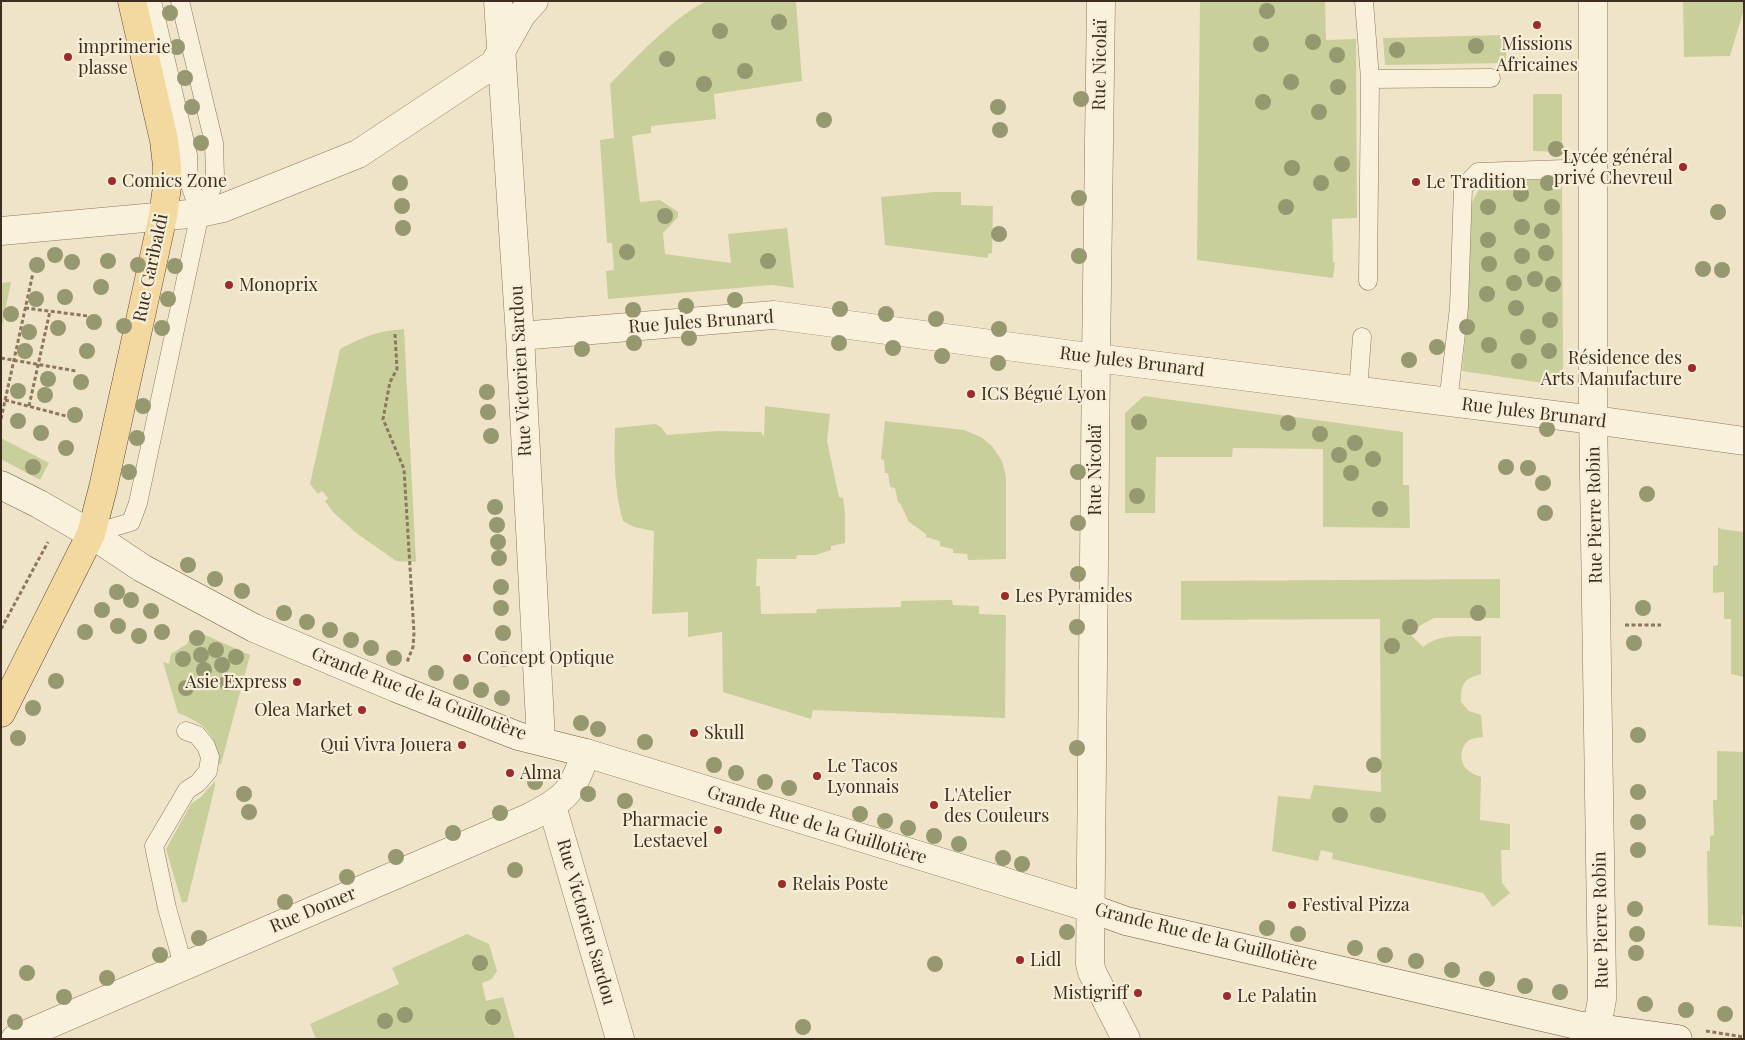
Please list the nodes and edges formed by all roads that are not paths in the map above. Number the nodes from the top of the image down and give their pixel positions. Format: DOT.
graph roads {
  1 [pos="132,1"];
  2 [pos="152,1"];
  3 [pos="180,1"];
  4 [pos="498,1"];
  5 [pos="534,1"];
  6 [pos="1101,1"];
  7 [pos="1364,1"];
  8 [pos="1593,1"];
  9 [pos="502,51"];
  10 [pos="1491,78"];
  11 [pos="1370,79"];
  12 [pos="1594,168"];
  13 [pos="200,213"];
  14 [pos="163,216"];
  15 [pos="1,231"];
  16 [pos="1368,281"];
  17 [pos="520,336"];
  18 [pos="1362,337"];
  19 [pos="1096,358"];
  20 [pos="1358,391"];
  21 [pos="1448,403"];
  22 [pos="1594,420"];
  23 [pos="1744,441"];
  24 [pos="1,485"];
  25 [pos="91,534"];
  26 [pos="1,712"];
  27 [pos="186,731"];
  28 [pos="541,741"];
  29 [pos="586,753"];
  30 [pos="552,806"];
  31 [pos="1090,908"];
  32 [pos="183,965"];
  33 [pos="1597,1028"];
  34 [pos="15,1039"];
  35 [pos="620,1039"];
  36 [pos="1126,1039"];
  37 [pos="1678,1039"];
  1 -- 14 [label="main road, Rue Garibaldi"];
  2 -- 13 [label="lane"];
  3 -- 13 [label="lane, Rue Garibaldi"];
  4 -- 9 [label="street, Rue Victorien Sardou"];
  5 -- 9 [label="street"];
  6 -- 19 [label="street, Rue Nicolaï"];
  7 -- 11 [label="lane"];
  8 -- 12 [label="street, Rue Pierre Robin"];
  9 -- 13 [label="street"];
  9 -- 17 [label="street, Rue Victorien Sardou"];
  10 -- 11 [label="lane"];
  11 -- 16 [label="lane"];
  12 -- 21 [label="lane"];
  12 -- 22 [label="street, Rue Pierre Robin"];
  13 -- 14 [label="street"];
  13 -- 25 [label="lane, Rue Garibaldi"];
  14 -- 15 [label="street"];
  14 -- 25 [label="main road, Rue Garibaldi"];
  17 -- 19 [label="street, Rue Jules Brunard"];
  17 -- 28 [label="street, Rue Victorien Sardou"];
  18 -- 20 [label="lane"];
  19 -- 20 [label="street, Rue Jules Brunard"];
  19 -- 31 [label="street, Rue Nicolaï"];
  20 -- 21 [label="street, Rue Jules Brunard"];
  21 -- 22 [label="street, Rue Jules Brunard"];
  22 -- 23 [label="street, Rue Jules Brunard"];
  22 -- 33 [label="street, Rue Pierre Robin"];
  24 -- 25 [label="street, Grande Rue de la Guillotière"];
  25 -- 26 [label="main road, Rue Garibaldi"];
  25 -- 28 [label="street, Grande Rue de la Guillotière"];
  27 -- 32 [label="lane"];
  28 -- 29 [label="street, Grande Rue de la Guillotière"];
  29 -- 30 [label="street, Rue Domer"];
  29 -- 31 [label="street, Grande Rue de la Guillotière"];
  30 -- 32 [label="street, Rue Domer"];
  30 -- 35 [label="street, Rue Victorien Sardou"];
  31 -- 33 [label="street, Grande Rue de la Guillotière"];
  31 -- 36 [label="street, Rue Nicolaï"];
  32 -- 34 [label="street, Rue Domer"];
  33 -- 37 [label="street, Grande Rue de la Guillotière"];
}
